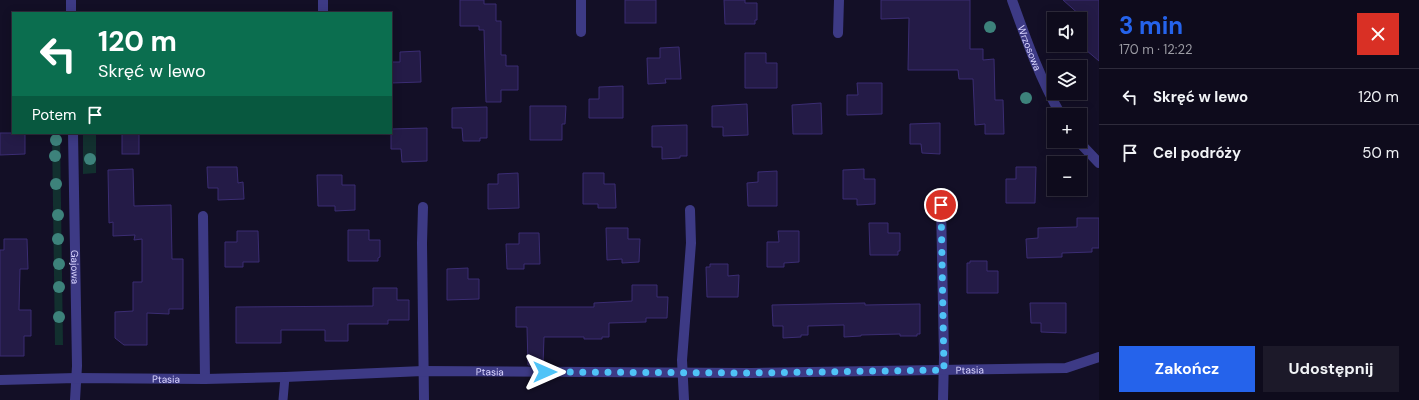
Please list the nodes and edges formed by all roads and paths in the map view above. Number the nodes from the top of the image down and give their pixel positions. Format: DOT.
graph roads {
  1 [pos="71,0"];
  2 [pos="323,0"];
  3 [pos="581,0"];
  4 [pos="839,0"];
  5 [pos="1012,0"];
  6 [pos="71,12"];
  7 [pos="323,12"];
  8 [pos="581,32"];
  9 [pos="838,33"];
  10 [pos="1057,108"];
  11 [pos="73,134"];
  12 [pos="1085,148"];
  13 [pos="1099,163"];
  14 [pos="941,205"];
  15 [pos="423,207"];
  16 [pos="690,210"];
  17 [pos="203,216"];
  18 [pos="1099,357"];
  19 [pos="944,370"];
  20 [pos="423,371"];
  21 [pos="682,373"];
  22 [pos="285,377"];
  23 [pos="76,378"];
  24 [pos="206,379"];
  25 [pos="0,380"];
  26 [pos="75,400"];
  27 [pos="283,400"];
  28 [pos="424,400"];
  29 [pos="684,400"];
  30 [pos="943,400"];
  1 -- 6 [label="street"];
  2 -- 7 [label="street"];
  3 -- 8 [label="street"];
  4 -- 9 [label="street"];
  5 -- 10 [label="street, Wrzosowa"];
  11 -- 23 [label="street, Gajowa"];
  12 -- 13 [label="street"];
  14 -- 19 [label="street"];
  15 -- 20 [label="street"];
  16 -- 21 [label="street"];
  17 -- 24 [label="street"];
  18 -- 19 [label="street, Ptasia"];
  19 -- 21 [label="street, Ptasia"];
  19 -- 30 [label="street"];
  20 -- 21 [label="street, Ptasia"];
  20 -- 22 [label="street, Ptasia"];
  20 -- 28 [label="street"];
  21 -- 29 [label="street"];
  22 -- 24 [label="street, Ptasia"];
  22 -- 27 [label="lane"];
  23 -- 24 [label="street, Ptasia"];
  23 -- 25 [label="street, Ptasia"];
  23 -- 26 [label="street, Gajowa"];
}
